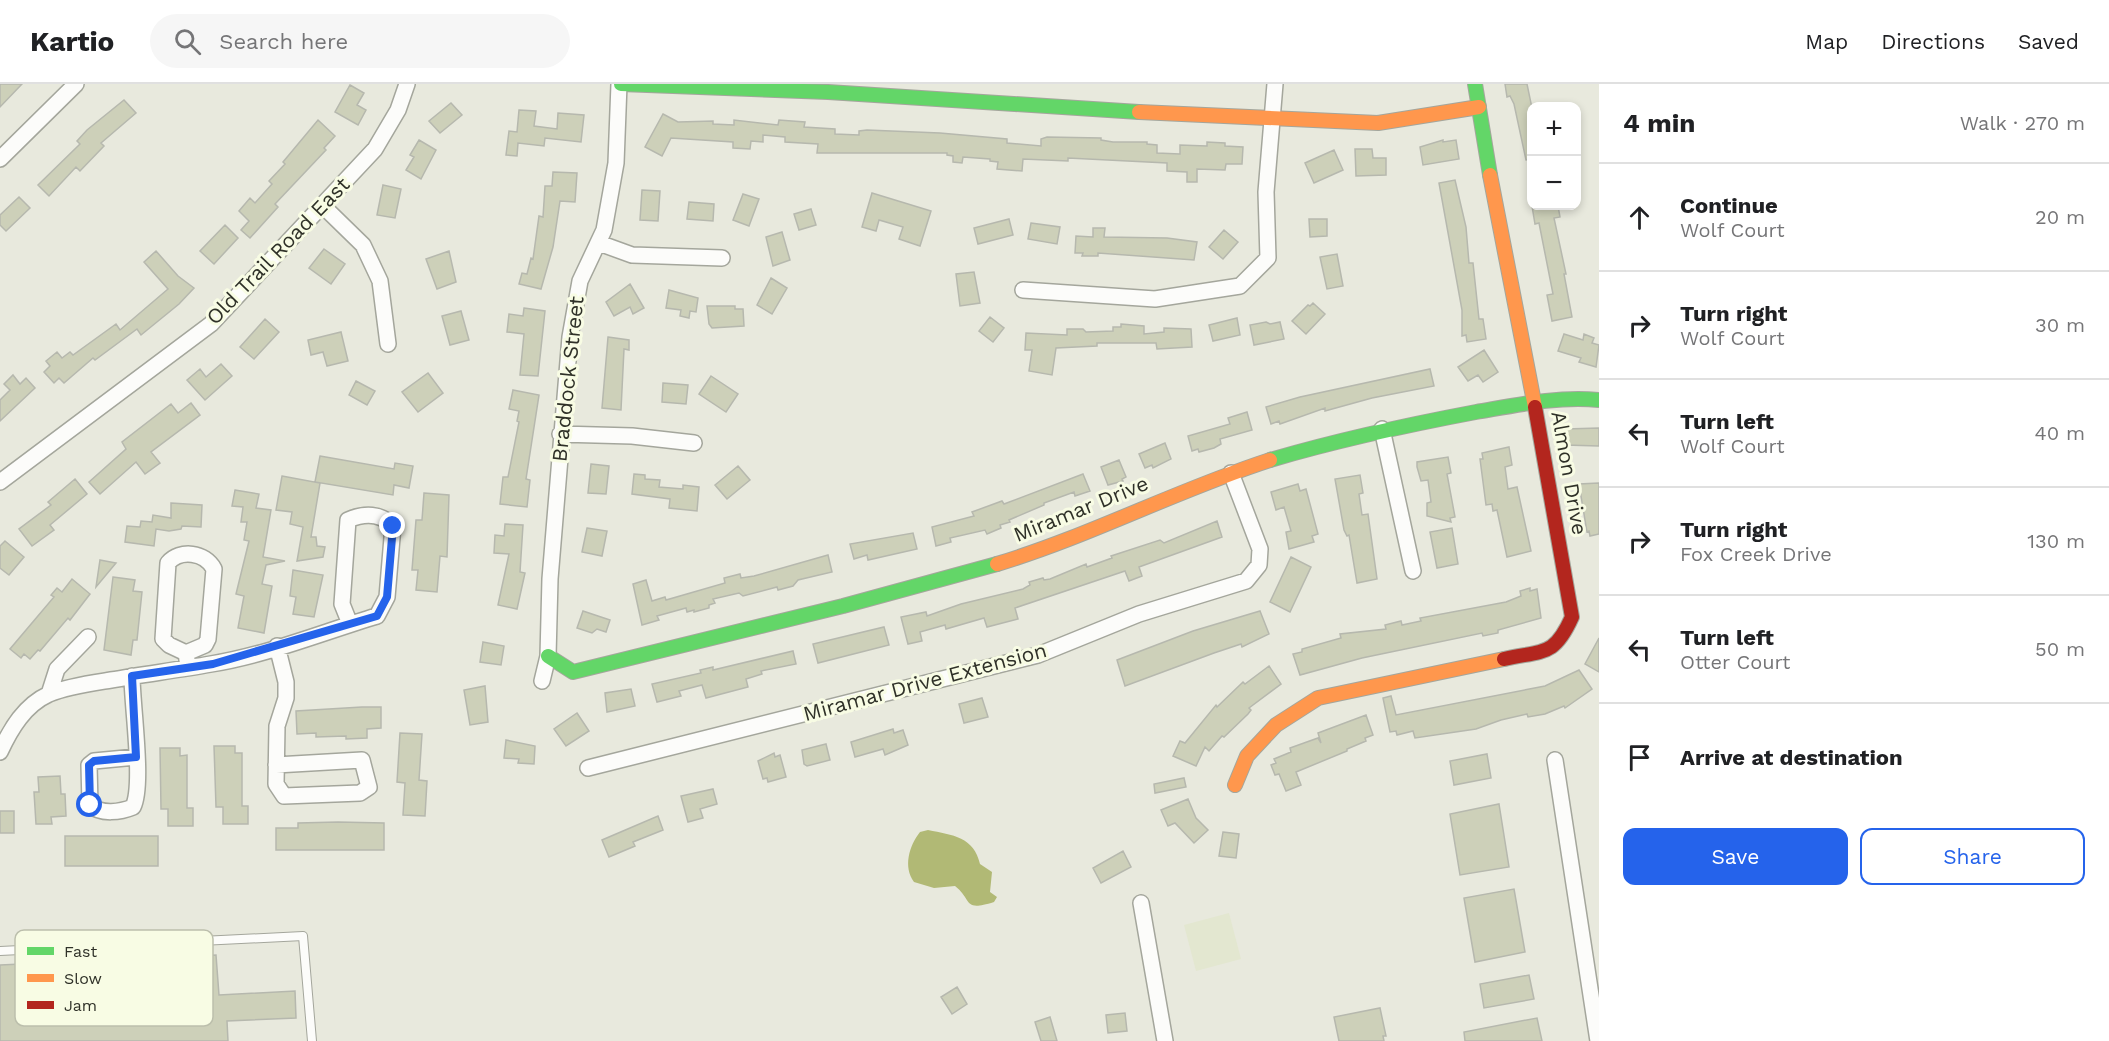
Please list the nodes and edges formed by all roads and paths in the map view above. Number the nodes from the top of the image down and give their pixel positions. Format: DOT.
graph roads {
  1 [pos="76,84"];
  2 [pos="407,84"];
  3 [pos="620,84"];
  4 [pos="1275,84"];
  5 [pos="1474,84"];
  6 [pos="828,88"];
  7 [pos="1479,107"];
  8 [pos="1273,120"];
  9 [pos="0,159"];
  10 [pos="323,206"];
  11 [pos="599,243"];
  12 [pos="722,258"];
  13 [pos="1023,290"];
  14 [pos="388,344"];
  15 [pos="1599,400"];
  16 [pos="1534,402"];
  17 [pos="1382,429"];
  18 [pos="560,434"];
  19 [pos="694,442"];
  20 [pos="1231,473"];
  21 [pos="0,482"];
  22 [pos="1413,571"];
  23 [pos="350,624"];
  24 [pos="88,637"];
  25 [pos="277,646"];
  26 [pos="548,656"];
  27 [pos="187,660"];
  28 [pos="132,676"];
  29 [pos="542,681"];
  30 [pos="49,694"];
  31 [pos="0,752"];
  32 [pos="136,757"];
  33 [pos="1555,760"];
  34 [pos="276,765"];
  35 [pos="588,768"];
  36 [pos="1235,785"];
  37 [pos="1141,903"];
  38 [pos="213,940"];
  39 [pos="15,950"];
  40 [pos="0,951"];
  41 [pos="312,1041"];
  42 [pos="1165,1041"];
  43 [pos="1598,1041"];
  1 -- 9 [label="street"];
  2 -- 10 [label="street, Old Trail Road East"];
  3 -- 6 [label="street"];
  3 -- 11 [label="street, Braddock Street"];
  4 -- 8 [label="street"];
  5 -- 7 [label="street, Almon Drive"];
  6 -- 8 [label="street"];
  7 -- 8 [label="street"];
  7 -- 16 [label="street, Almon Drive"];
  8 -- 13 [label="street"];
  10 -- 14 [label="street"];
  10 -- 21 [label="street, Old Trail Road East"];
  11 -- 12 [label="street"];
  11 -- 18 [label="street, Braddock Street"];
  15 -- 16 [label="street, Miramar Drive"];
  16 -- 17 [label="street, Miramar Drive"];
  16 -- 36 [label="street, Almon Drive"];
  17 -- 20 [label="street, Miramar Drive"];
  17 -- 22 [label="street"];
  18 -- 19 [label="street"];
  18 -- 26 [label="street, Braddock Street"];
  20 -- 26 [label="street, Miramar Drive"];
  20 -- 35 [label="street, Miramar Drive Extension"];
  23 -- 23 [label="street"];
  23 -- 25 [label="street"];
  24 -- 30 [label="street"];
  25 -- 27 [label="street"];
  25 -- 34 [label="street"];
  26 -- 29 [label="street, Braddock Street"];
  27 -- 27 [label="street"];
  27 -- 28 [label="street"];
  28 -- 30 [label="street"];
  28 -- 32 [label="street"];
  30 -- 31 [label="street"];
  33 -- 43 [label="street"];
  34 -- 34 [label="street"];
  37 -- 42 [label="street"];
  38 -- 41 [label="lane"];
  39 -- 40 [label="lane"];
}
